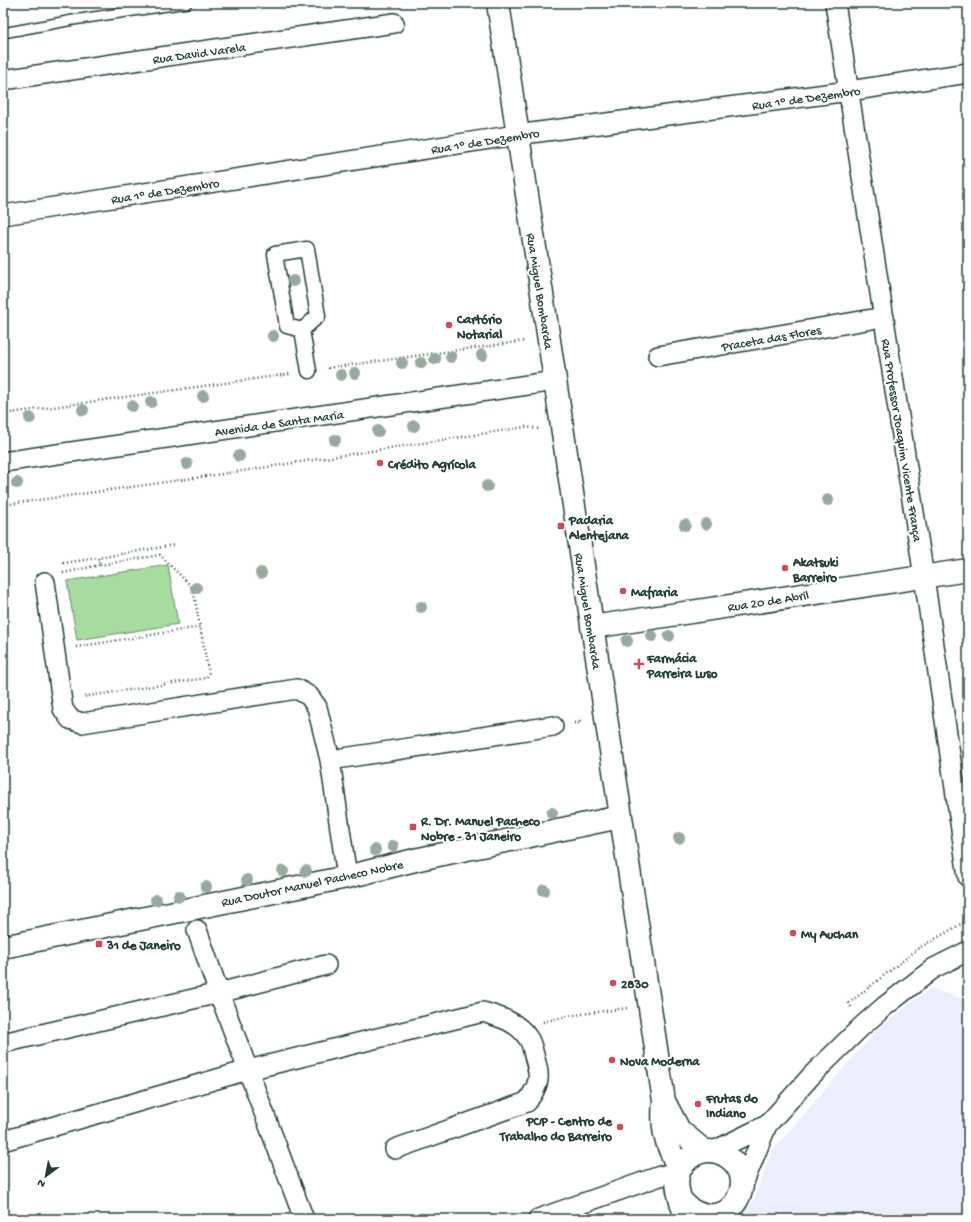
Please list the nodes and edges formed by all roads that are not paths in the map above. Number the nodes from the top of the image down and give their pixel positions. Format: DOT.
graph roads {
  1 [pos="187,3"];
  2 [pos="498,3"];
  3 [pos="835,3"];
  4 [pos="394,23"];
  5 [pos="3,33"];
  6 [pos="968,73"];
  7 [pos="3,80"];
  8 [pos="849,91"];
  9 [pos="516,135"];
  10 [pos="3,215"];
  11 [pos="884,317"];
  12 [pos="302,330"];
  13 [pos="658,356"];
  14 [pos="309,371"];
  15 [pos="555,381"];
  16 [pos="3,462"];
  17 [pos="968,570"];
  18 [pos="924,577"];
  19 [pos="54,579"];
  20 [pos="592,627"];
  21 [pos="553,726"];
  22 [pos="330,760"];
  23 [pos="620,817"];
  24 [pos="347,876"];
  25 [pos="968,878"];
  26 [pos="197,930"];
  27 [pos="3,947"];
  28 [pos="968,951"];
  29 [pos="326,965"];
  30 [pos="219,993"];
  31 [pos="3,1043"];
  32 [pos="248,1070"];
  33 [pos="664,1101"];
  34 [pos="767,1125"];
  35 [pos="3,1141"];
  36 [pos="395,1149"];
  37 [pos="709,1151"];
  38 [pos="679,1171"];
  39 [pos="742,1187"];
  40 [pos="683,1209"];
  41 [pos="724,1215"];
  42 [pos="304,1219"];
  43 [pos="538,1219"];
  1 -- 5 [label="lane"];
  2 -- 9 [label="street, Rua Miguel Bombarda"];
  3 -- 8 [label="street, Rua Professor Joaquim Vicente França"];
  4 -- 7 [label="street, Rua David Varela"];
  6 -- 8 [label="street, Rua 1º de Dezembro"];
  8 -- 9 [label="street, Rua 1º de Dezembro"];
  8 -- 11 [label="street, Rua Professor Joaquim Vicente França"];
  9 -- 10 [label="street, Rua 1º de Dezembro"];
  9 -- 15 [label="street, Rua Miguel Bombarda"];
  11 -- 13 [label="street, Praceta das Flores"];
  11 -- 18 [label="street, Rua Professor Joaquim Vicente França"];
  12 -- 12 [label="street"];
  12 -- 14 [label="street"];
  15 -- 16 [label="street, Avenida de Santa Maria"];
  15 -- 20 [label="street, Rua Miguel Bombarda"];
  17 -- 18 [label="street, Rua 20 de Abril"];
  18 -- 20 [label="street, Rua 20 de Abril"];
  18 -- 25 [label="street, Rua Professor Joaquim Vicente França"];
  19 -- 22 [label="street"];
  20 -- 23 [label="street, Rua Miguel Bombarda"];
  21 -- 22 [label="street"];
  22 -- 24 [label="street"];
  23 -- 24 [label="street, Rua Doutor Manuel Pacheco Nobre"];
  23 -- 33 [label="street, Rua Miguel Bombarda"];
  24 -- 27 [label="street, Rua Doutor Manuel Pacheco Nobre"];
  26 -- 30 [label="street"];
  28 -- 34 [label="street"];
  29 -- 30 [label="street"];
  30 -- 31 [label="street"];
  30 -- 32 [label="street"];
  32 -- 35 [label="street"];
  32 -- 36 [label="street"];
  32 -- 42 [label="street"];
  33 -- 37 [label="street, Rua Miguel Bombarda"];
  33 -- 38 [label="street, Rua Miguel Bombarda"];
  34 -- 37 [label="street"];
  34 -- 39 [label="street"];
  37 -- 38 [label="street"];
  37 -- 39 [label="street, Rua Miguel Bombarda"];
  38 -- 40 [label="street"];
  38 -- 43 [label="street"];
  39 -- 41 [label="street"];
  40 -- 41 [label="street"];
}
